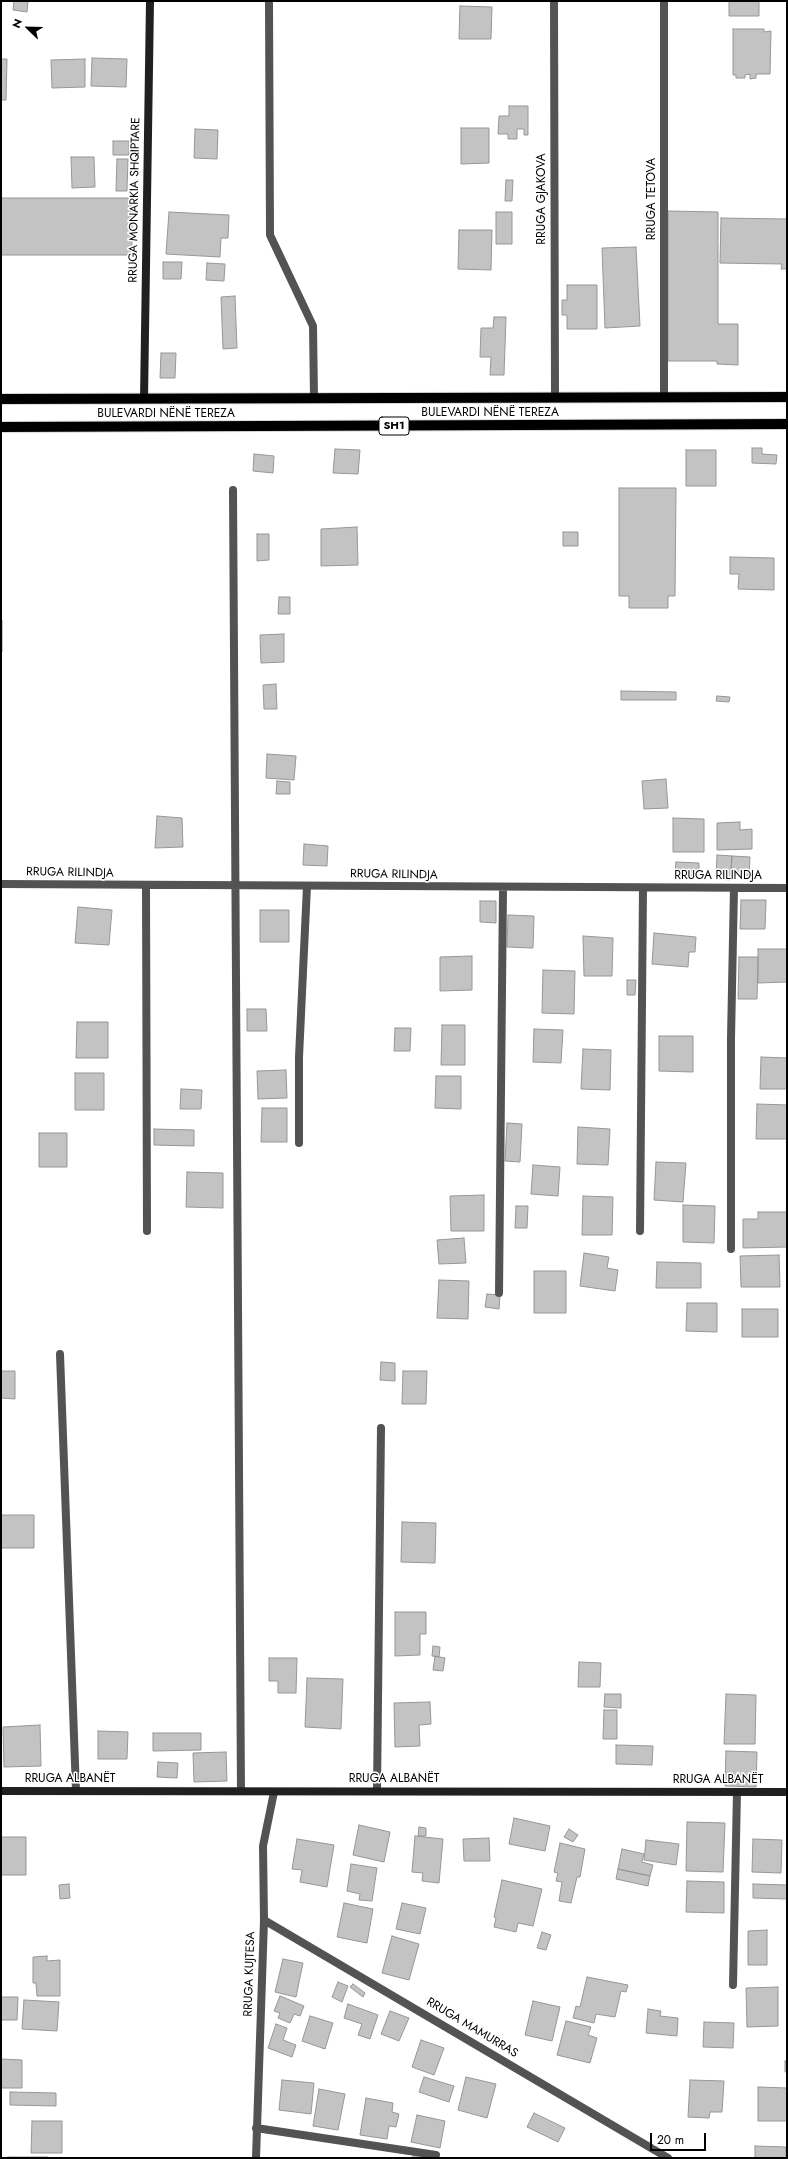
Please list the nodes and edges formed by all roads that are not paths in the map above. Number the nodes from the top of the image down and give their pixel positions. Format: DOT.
graph roads {
  1 [pos="150,1"];
  2 [pos="269,1"];
  3 [pos="554,1"];
  4 [pos="664,1"];
  5 [pos="555,397"];
  6 [pos="787,397"];
  7 [pos="144,398"];
  8 [pos="314,398"];
  9 [pos="664,398"];
  10 [pos="1,399"];
  11 [pos="787,424"];
  12 [pos="1,427"];
  13 [pos="233,490"];
  14 [pos="1,884"];
  15 [pos="146,886"];
  16 [pos="234,886"];
  17 [pos="307,886"];
  18 [pos="503,888"];
  19 [pos="643,888"];
  20 [pos="734,888"];
  21 [pos="787,888"];
  22 [pos="299,1144"];
  23 [pos="147,1230"];
  24 [pos="640,1231"];
  25 [pos="732,1249"];
  26 [pos="499,1293"];
  27 [pos="60,1354"];
  28 [pos="380,1428"];
  29 [pos="1,1791"];
  30 [pos="76,1791"];
  31 [pos="241,1791"];
  32 [pos="377,1791"];
  33 [pos="274,1792"];
  34 [pos="737,1792"];
  35 [pos="787,1792"];
  36 [pos="264,1920"];
  37 [pos="734,1985"];
  38 [pos="256,2128"];
  39 [pos="436,2155"];
  40 [pos="256,2158"];
  41 [pos="668,2158"];
  1 -- 7 [label="street, RRUGA MONARKIA SHQIPTARE"];
  2 -- 8 [label="street"];
  3 -- 5 [label="street, RRUGA GJAKOVA"];
  4 -- 9 [label="street, RRUGA TETOVA"];
  5 -- 8 [label="main road, BULEVARDI NËNË TEREZA"];
  5 -- 9 [label="main road, BULEVARDI NËNË TEREZA"];
  6 -- 9 [label="main road, BULEVARDI NËNË TEREZA"];
  7 -- 8 [label="main road, BULEVARDI NËNË TEREZA"];
  7 -- 10 [label="main road, BULEVARDI NËNË TEREZA"];
  11 -- 12 [label="main road, BULEVARDI NËNË TEREZA / SH1"];
  13 -- 16 [label="street"];
  14 -- 15 [label="street, RRUGA RILINDJA"];
  15 -- 16 [label="street, RRUGA RILINDJA"];
  15 -- 23 [label="street"];
  16 -- 17 [label="street, RRUGA RILINDJA"];
  16 -- 31 [label="street"];
  17 -- 18 [label="street, RRUGA RILINDJA"];
  17 -- 22 [label="street"];
  18 -- 19 [label="street, RRUGA RILINDJA"];
  18 -- 26 [label="street"];
  19 -- 20 [label="street, RRUGA RILINDJA"];
  19 -- 24 [label="street"];
  20 -- 21 [label="street, RRUGA RILINDJA"];
  20 -- 25 [label="street"];
  27 -- 30 [label="street"];
  28 -- 32 [label="street"];
  29 -- 30 [label="street, RRUGA ALBANËT"];
  30 -- 31 [label="street, RRUGA ALBANËT"];
  31 -- 33 [label="street, RRUGA ALBANËT"];
  32 -- 33 [label="street, RRUGA ALBANËT"];
  32 -- 34 [label="street, RRUGA ALBANËT"];
  33 -- 36 [label="street, RRUGA KUJTESA"];
  34 -- 35 [label="street, RRUGA ALBANËT"];
  34 -- 37 [label="street"];
  36 -- 38 [label="street, RRUGA KUJTESA"];
  36 -- 41 [label="street, RRUGA MAMURRAS"];
  38 -- 39 [label="street"];
  38 -- 40 [label="street, RRUGA KUJTESA"];
}
